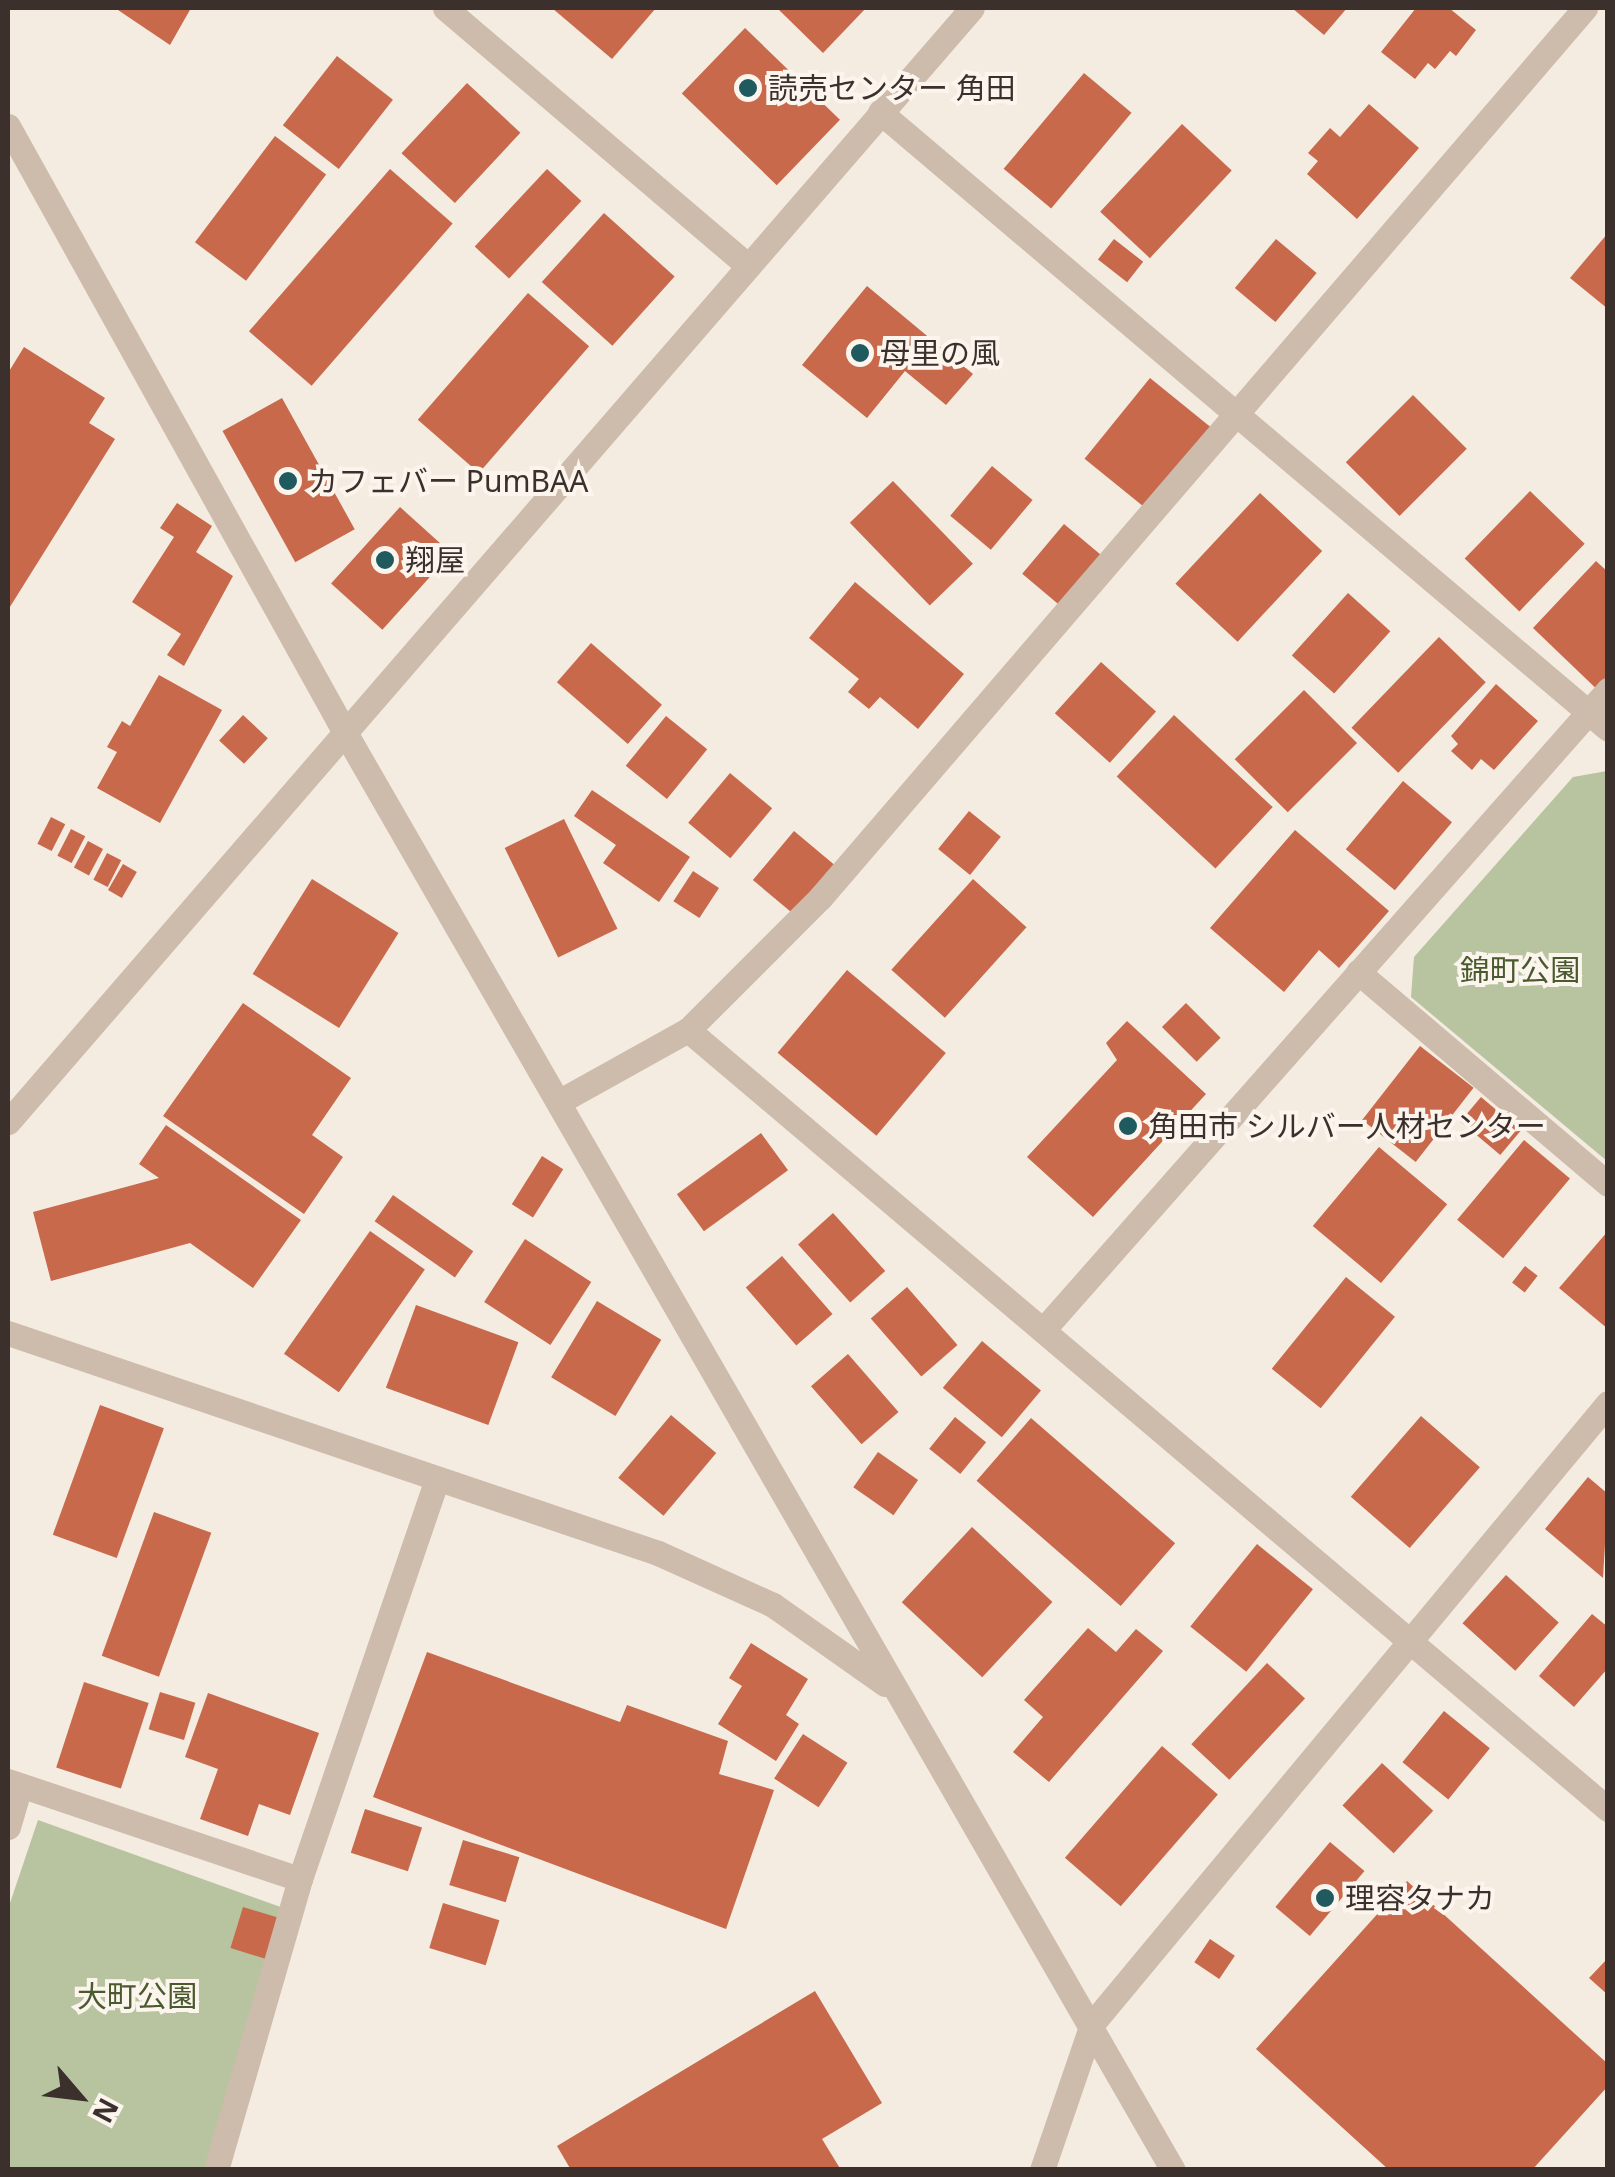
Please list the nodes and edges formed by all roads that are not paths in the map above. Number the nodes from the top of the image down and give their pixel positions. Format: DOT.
graph roads {
  1 [pos="445,8"];
  2 [pos="972,8"];
  3 [pos="1585,8"];
  4 [pos="880,112"];
  5 [pos="8,126"];
  6 [pos="747,265"];
  7 [pos="1237,415"];
  8 [pos="1608,690"];
  9 [pos="1598,721"];
  10 [pos="347,736"];
  11 [pos="1358,972"];
  12 [pos="688,1030"];
  13 [pos="562,1100"];
  14 [pos="8,1122"];
  15 [pos="1608,1184"];
  16 [pos="1043,1330"];
  17 [pos="8,1334"];
  18 [pos="1608,1403"];
  19 [pos="435,1484"];
  20 [pos="1406,1638"];
  21 [pos="893,1690"];
  22 [pos="14,1783"];
  23 [pos="1608,1809"];
  24 [pos="8,1827"];
  25 [pos="300,1879"];
  26 [pos="1092,2024"];
  27 [pos="216,2170"];
  28 [pos="1042,2170"];
  29 [pos="1173,2170"];
  1 -- 6 [label="street"];
  2 -- 4 [label="street"];
  3 -- 7 [label="street"];
  4 -- 6 [label="street"];
  4 -- 7 [label="street"];
  5 -- 10 [label="street"];
  6 -- 10 [label="street"];
  7 -- 9 [label="street"];
  7 -- 12 [label="street"];
  8 -- 9 [label="street"];
  9 -- 11 [label="street"];
  10 -- 13 [label="street"];
  10 -- 14 [label="street"];
  11 -- 15 [label="street"];
  11 -- 16 [label="street"];
  12 -- 13 [label="street"];
  12 -- 16 [label="street"];
  13 -- 21 [label="street"];
  16 -- 20 [label="street"];
  17 -- 19 [label="street"];
  18 -- 20 [label="street"];
  19 -- 21 [label="street"];
  19 -- 25 [label="street"];
  20 -- 23 [label="street"];
  20 -- 26 [label="street"];
  21 -- 26 [label="street"];
  22 -- 24 [label="street"];
  22 -- 25 [label="street"];
  25 -- 27 [label="street"];
  26 -- 28 [label="street"];
  26 -- 29 [label="street"];
}
